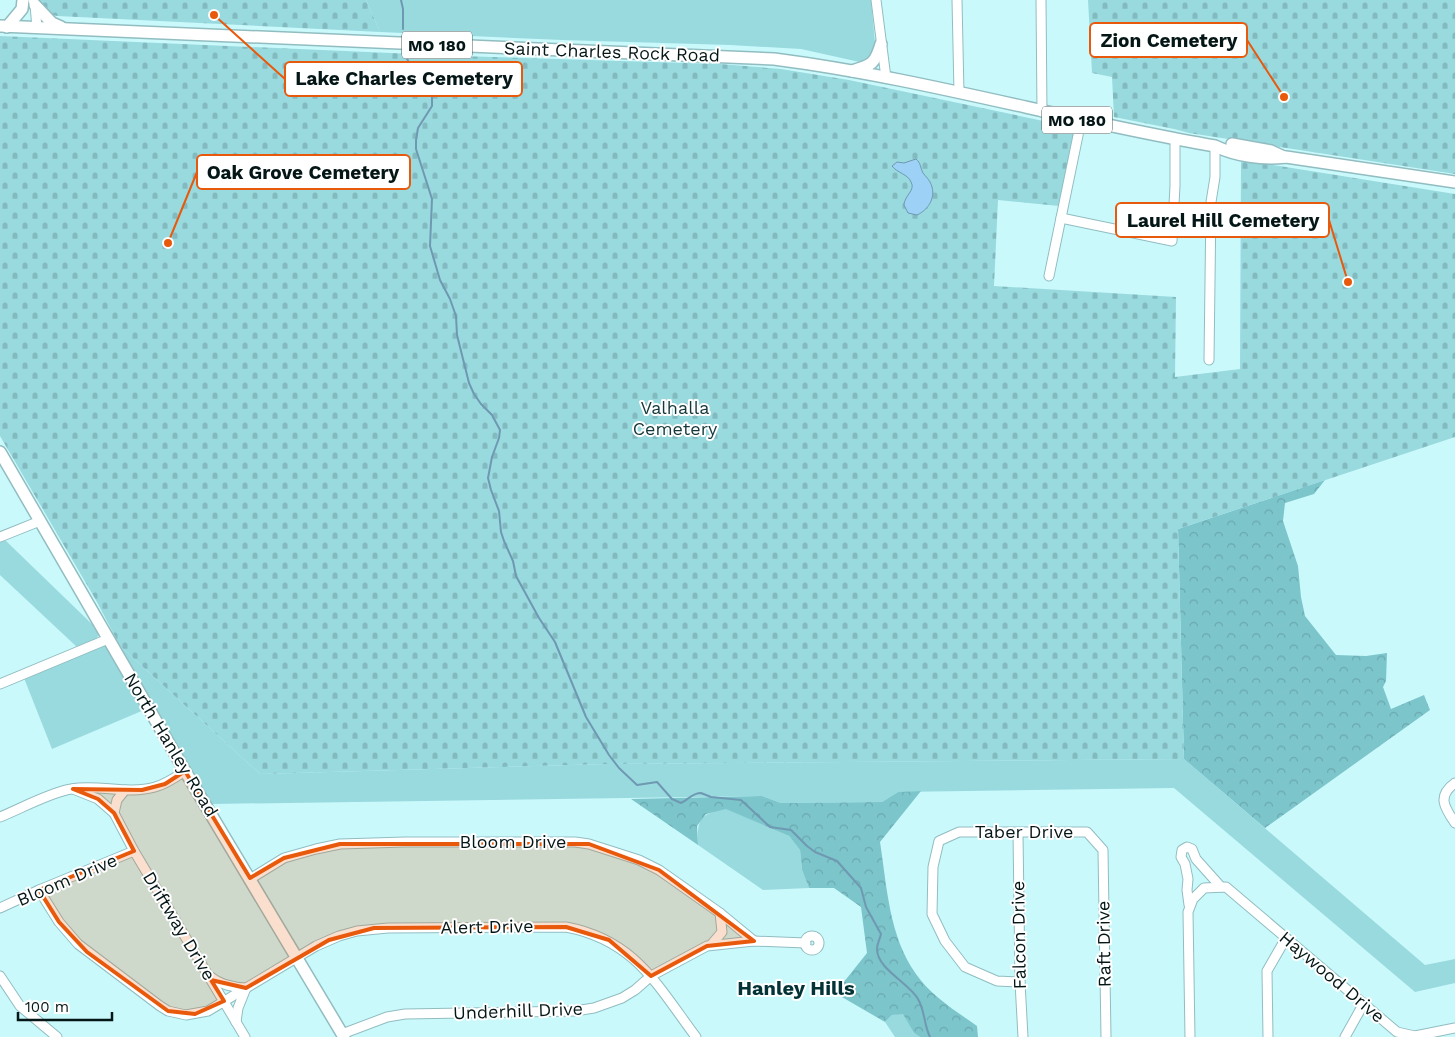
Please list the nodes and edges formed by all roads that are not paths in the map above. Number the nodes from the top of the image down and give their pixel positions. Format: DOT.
graph roads {
  1 [pos="23,0"];
  2 [pos="876,0"];
  3 [pos="957,0"];
  4 [pos="1041,0"];
  5 [pos="32,2"];
  6 [pos="4,26"];
  7 [pos="35,28"];
  8 [pos="67,29"];
  9 [pos="881,44"];
  10 [pos="851,71"];
  11 [pos="886,78"];
  12 [pos="959,93"];
  13 [pos="1042,112"];
  14 [pos="1081,120"];
  15 [pos="1175,139"];
  16 [pos="1215,146"];
  17 [pos="1443,180"];
  18 [pos="1455,182"];
  19 [pos="1455,188"];
  20 [pos="1061,218"];
  21 [pos="1049,276"];
  22 [pos="1209,360"];
  23 [pos="0,452"];
  24 [pos="40,521"];
  25 [pos="0,537"];
  26 [pos="108,639"];
  27 [pos="0,684"];
  28 [pos="185,771"];
  29 [pos="1455,782"];
  30 [pos="73,788"];
  31 [pos="125,790"];
  32 [pos="114,813"];
  33 [pos="0,817"];
  34 [pos="1455,823"];
  35 [pos="1018,832"];
  36 [pos="1103,850"];
  37 [pos="134,852"];
  38 [pos="250,879"];
  39 [pos="1221,887"];
  40 [pos="39,890"];
  41 [pos="1190,907"];
  42 [pos="0,908"];
  43 [pos="720,913"];
  44 [pos="1286,938"];
  45 [pos="754,941"];
  46 [pos="806,943"];
  47 [pos="711,945"];
  48 [pos="297,957"];
  49 [pos="207,974"];
  50 [pos="0,976"];
  51 [pos="651,976"];
  52 [pos="1020,982"];
  53 [pos="246,988"];
  54 [pos="224,1001"];
  55 [pos="1364,1004"];
  56 [pos="236,1022"];
  57 [pos="1455,1028"];
  58 [pos="343,1036"];
  59 [pos="1423,1036"];
  60 [pos="57,1037"];
  61 [pos="245,1037"];
  62 [pos="696,1037"];
  63 [pos="1023,1037"];
  64 [pos="1106,1037"];
  65 [pos="1190,1037"];
  66 [pos="1268,1037"];
  67 [pos="1345,1037"];
  1 -- 6 [label="main road"];
  2 -- 9 [label="street"];
  3 -- 12 [label="street"];
  4 -- 13 [label="street"];
  5 -- 7 [label="street"];
  5 -- 8 [label="main road"];
  6 -- 7 [label="main road, Saint Charles Rock Road / MO 180"];
  7 -- 8 [label="main road, Saint Charles Rock Road / MO 180"];
  8 -- 10 [label="main road, Saint Charles Rock Road / MO 180"];
  9 -- 10 [label="main road"];
  9 -- 11 [label="street"];
  10 -- 11 [label="main road, Saint Charles Rock Road / MO 180"];
  11 -- 12 [label="main road, Saint Charles Rock Road / MO 180"];
  12 -- 13 [label="main road, Saint Charles Rock Road / MO 180"];
  13 -- 14 [label="main road, Saint Charles Rock Road / MO 180"];
  14 -- 15 [label="main road, Saint Charles Rock Road / MO 180"];
  14 -- 20 [label="street"];
  15 -- 16 [label="main road, Saint Charles Rock Road / MO 180"];
  15 -- 20 [label="street"];
  16 -- 17 [label="main road, Saint Charles Rock Road / MO 180"];
  16 -- 22 [label="street"];
  17 -- 18 [label="main road, Saint Charles Rock Road / MO 180"];
  17 -- 19 [label="main road"];
  20 -- 21 [label="street"];
  23 -- 24 [label="main road, North Hanley Road"];
  24 -- 25 [label="street"];
  24 -- 26 [label="main road, North Hanley Road"];
  26 -- 27 [label="street"];
  26 -- 28 [label="main road, North Hanley Road"];
  28 -- 31 [label="street"];
  28 -- 38 [label="main road, North Hanley Road"];
  29 -- 34 [label="street"];
  30 -- 31 [label="street"];
  30 -- 32 [label="street, Driftway Drive"];
  30 -- 33 [label="street"];
  31 -- 32 [label="street"];
  32 -- 37 [label="street, Driftway Drive"];
  35 -- 36 [label="street, Taber Drive"];
  35 -- 52 [label="street, Falcon Drive"];
  35 -- 52 [label="street, Taber Drive"];
  36 -- 64 [label="street, Raft Drive"];
  37 -- 40 [label="street, Bloom Drive"];
  37 -- 49 [label="street, Driftway Drive"];
  38 -- 43 [label="street, Bloom Drive"];
  38 -- 48 [label="main road, North Hanley Road"];
  39 -- 41 [label="street"];
  39 -- 41 [label="street, Haywood Drive"];
  39 -- 44 [label="street, Haywood Drive"];
  40 -- 42 [label="street, Bloom Drive"];
  40 -- 54 [label="street, Alert Drive"];
  41 -- 65 [label="street"];
  43 -- 45 [label="street, Bloom Drive"];
  43 -- 47 [label="street"];
  44 -- 55 [label="street, Haywood Drive"];
  44 -- 66 [label="street"];
  45 -- 46 [label="street, Underhill Drive"];
  45 -- 47 [label="street, Underhill Drive"];
  47 -- 51 [label="street, Underhill Drive"];
  48 -- 51 [label="street, Alert Drive"];
  48 -- 53 [label="street, Alert Drive"];
  48 -- 58 [label="main road, North Hanley Road"];
  49 -- 53 [label="street"];
  49 -- 54 [label="street, Driftway Drive"];
  50 -- 60 [label="street"];
  51 -- 58 [label="street, Underhill Drive"];
  51 -- 62 [label="street, Alert Drive"];
  52 -- 63 [label="street, Falcon Drive"];
  53 -- 54 [label="street, Alert Drive"];
  53 -- 56 [label="street"];
  54 -- 56 [label="street, Driftway Drive"];
  55 -- 59 [label="street, Haywood Drive"];
  55 -- 67 [label="street"];
  56 -- 61 [label="street, Driftway Drive"];
  57 -- 59 [label="street, Haywood Drive"];
}
